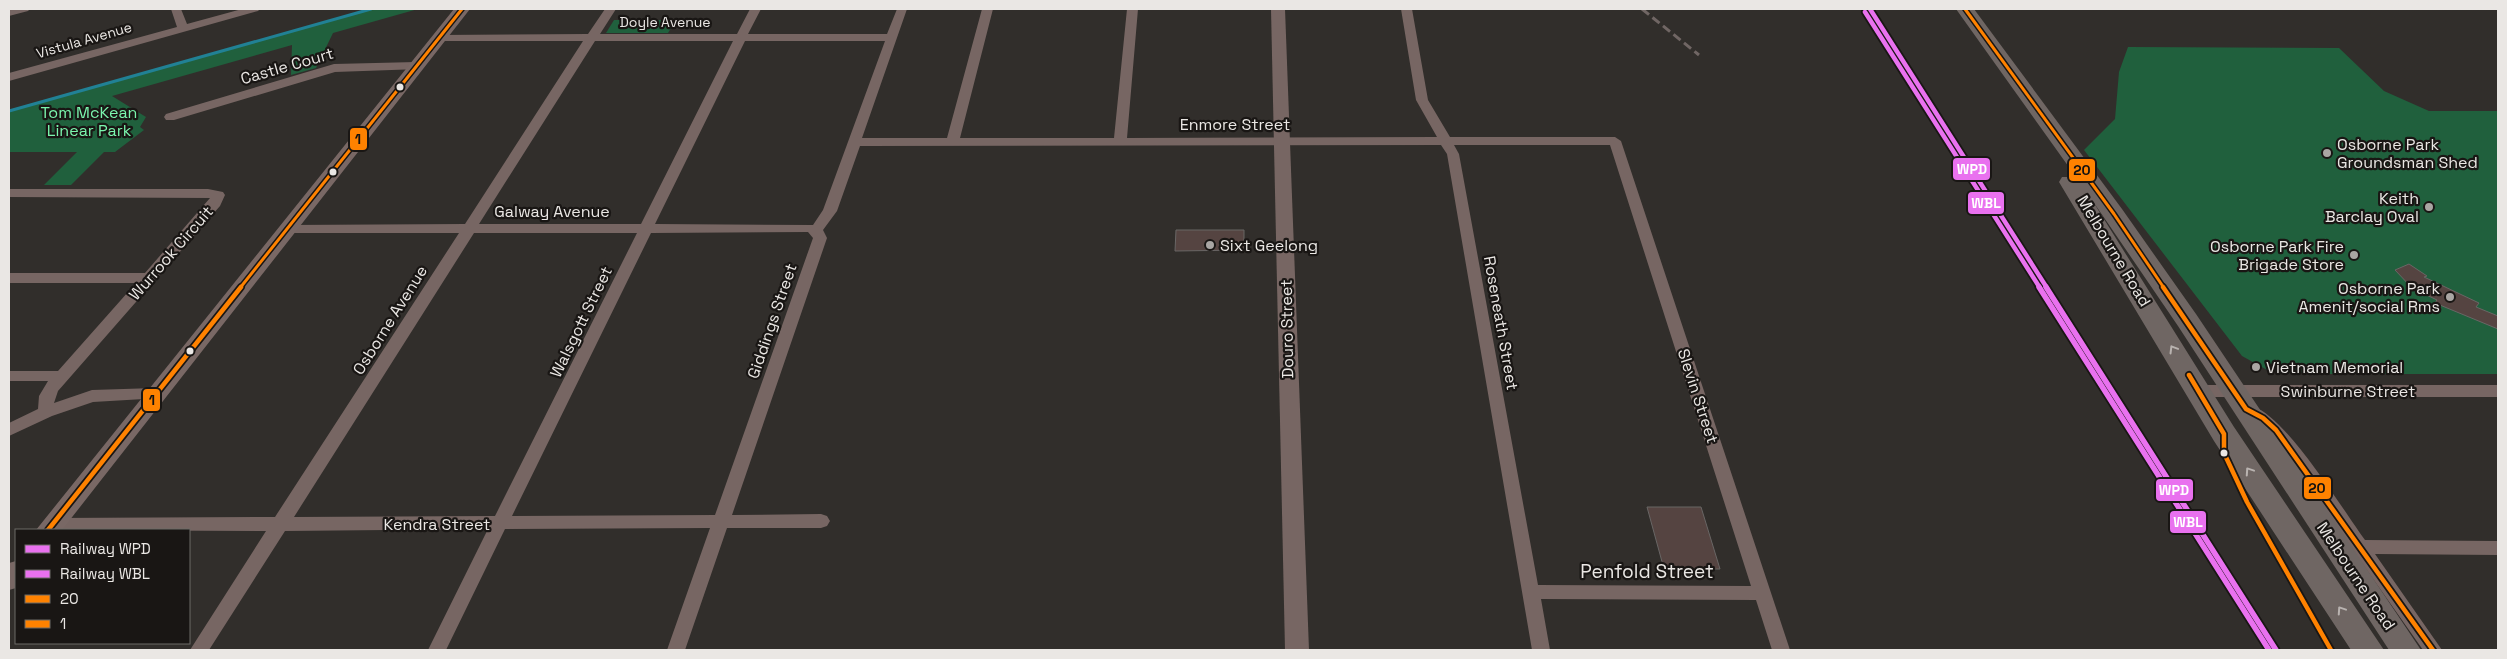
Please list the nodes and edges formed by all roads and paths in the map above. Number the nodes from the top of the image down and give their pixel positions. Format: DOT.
graph roads {
  1 [pos="24,9"];
  2 [pos="176,9"];
  3 [pos="254,9"];
  4 [pos="462,9"];
  5 [pos="610,9"];
  6 [pos="755,9"];
  7 [pos="902,9"];
  8 [pos="987,9"];
  9 [pos="1132,9"];
  10 [pos="1278,9"];
  11 [pos="1406,9"];
  12 [pos="1949,9"];
  13 [pos="1965,9"];
  14 [pos="9,13"];
  15 [pos="182,28"];
  16 [pos="592,37"];
  17 [pos="741,37"];
  18 [pos="892,37"];
  19 [pos="439,38"];
  20 [pos="416,66"];
  21 [pos="9,77"];
  22 [pos="170,117"];
  23 [pos="1120,140"];
  24 [pos="1283,140"];
  25 [pos="954,141"];
  26 [pos="1615,141"];
  27 [pos="855,142"];
  28 [pos="1447,142"];
  29 [pos="9,193"];
  30 [pos="647,228"];
  31 [pos="287,229"];
  32 [pos="468,229"];
  33 [pos="816,230"];
  34 [pos="9,278"];
  35 [pos="149,278"];
  36 [pos="9,376"];
  37 [pos="62,376"];
  38 [pos="2198,391"];
  39 [pos="2498,391"];
  40 [pos="151,399"];
  41 [pos="2240,400"];
  42 [pos="64,406"];
  43 [pos="46,412"];
  44 [pos="9,430"];
  45 [pos="821,521"];
  46 [pos="722,522"];
  47 [pos="500,524"];
  48 [pos="280,525"];
  49 [pos="50,528"];
  50 [pos="2358,547"];
  51 [pos="2498,548"];
  52 [pos="1531,592"];
  53 [pos="1762,593"];
  54 [pos="199,650"];
  55 [pos="437,650"];
  56 [pos="676,650"];
  57 [pos="1297,650"];
  58 [pos="1541,650"];
  59 [pos="1781,650"];
  60 [pos="2368,650"];
  61 [pos="2406,650"];
  62 [pos="2434,650"];
  1 -- 14 [label="street"];
  2 -- 15 [label="street"];
  3 -- 15 [label="street, Vistula Avenue"];
  4 -- 19 [label="main road"];
  5 -- 16 [label="street, Osborne Avenue"];
  6 -- 17 [label="street, Walsgott Street"];
  7 -- 18 [label="street"];
  8 -- 25 [label="street"];
  9 -- 23 [label="street"];
  10 -- 24 [label="street, Douro Street"];
  11 -- 28 [label="street, Roseneath Street"];
  38 -- 12 [label="highway, Melbourne Road, one-way"];
  13 -- 41 [label="highway, Melbourne Road"];
  15 -- 21 [label="street, Vistula Avenue"];
  16 -- 17 [label="street, Doyle Avenue"];
  16 -- 19 [label="street, Doyle Avenue"];
  16 -- 32 [label="street, Osborne Avenue"];
  17 -- 18 [label="street, Doyle Avenue"];
  17 -- 30 [label="street, Walsgott Street"];
  18 -- 27 [label="street"];
  19 -- 20 [label="main road"];
  20 -- 22 [label="street, Castle Court"];
  20 -- 31 [label="main road"];
  23 -- 24 [label="street, Enmore Street"];
  23 -- 25 [label="street, Enmore Street"];
  24 -- 28 [label="street, Enmore Street"];
  24 -- 57 [label="street, Douro Street"];
  25 -- 27 [label="street, Enmore Street"];
  26 -- 28 [label="street, Enmore Street"];
  26 -- 53 [label="street, Slevin Street"];
  27 -- 33 [label="street"];
  28 -- 52 [label="street, Roseneath Street"];
  29 -- 35 [label="street, Wurrook Circuit"];
  30 -- 32 [label="street, Galway Avenue"];
  30 -- 33 [label="street, Galway Avenue"];
  30 -- 47 [label="street, Walsgott Street"];
  31 -- 32 [label="street, Galway Avenue"];
  31 -- 40 [label="main road"];
  32 -- 48 [label="street, Osborne Avenue"];
  33 -- 46 [label="street, Giddings Street"];
  34 -- 35 [label="street"];
  35 -- 37 [label="street, Wurrook Circuit"];
  36 -- 37 [label="street"];
  37 -- 42 [label="street"];
  37 -- 43 [label="street, Wurrook Circuit"];
  38 -- 41 [label="street, Swinburne Street"];
  60 -- 38 [label="highway, Melbourne Road, one-way"];
  39 -- 41 [label="street, Swinburne Street"];
  40 -- 42 [label="street"];
  40 -- 49 [label="main road"];
  41 -- 50 [label="street"];
  41 -- 61 [label="highway, Melbourne Road"];
  42 -- 43 [label="street"];
  43 -- 44 [label="street"];
  45 -- 46 [label="street, Kendra Street"];
  46 -- 47 [label="street, Kendra Street"];
  46 -- 56 [label="street, Giddings Street"];
  47 -- 48 [label="street, Kendra Street"];
  47 -- 55 [label="street, Walsgott Street"];
  48 -- 49 [label="street, Kendra Street"];
  48 -- 54 [label="street, Osborne Avenue"];
  50 -- 51 [label="street"];
  50 -- 62 [label="street"];
  52 -- 53 [label="street, Penfold Street"];
  52 -- 58 [label="street, Roseneath Street"];
  53 -- 59 [label="street, Slevin Street"];
}
